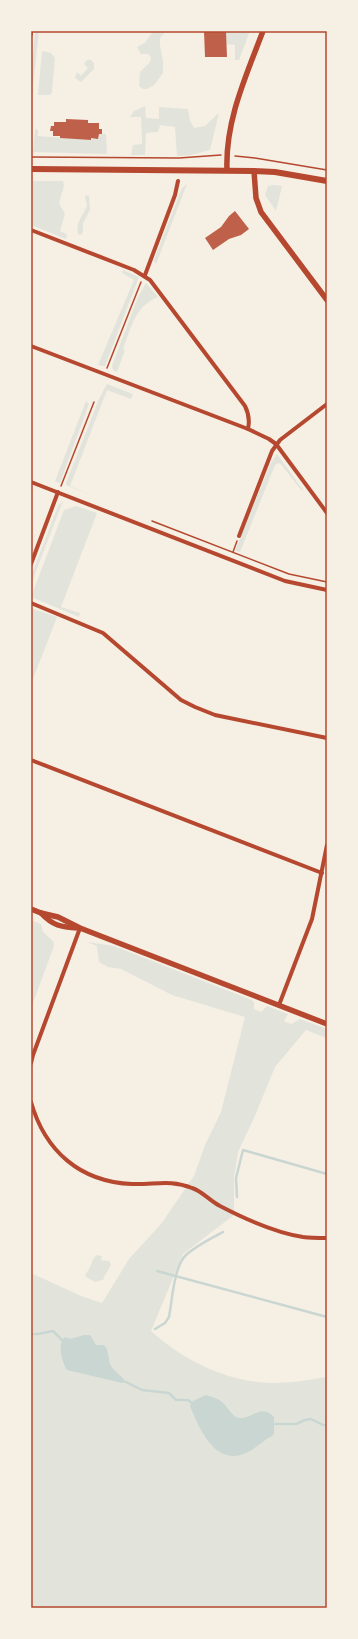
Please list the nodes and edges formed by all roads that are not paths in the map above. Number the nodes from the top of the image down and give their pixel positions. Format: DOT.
graph roads {
  1 [pos="31,31"];
  2 [pos="263,31"];
  3 [pos="31,34"];
  4 [pos="31,169"];
  5 [pos="227,170"];
  6 [pos="254,171"];
  7 [pos="178,181"];
  8 [pos="327,181"];
  9 [pos="31,230"];
  10 [pos="143,275"];
  11 [pos="327,300"];
  12 [pos="31,346"];
  13 [pos="327,404"];
  14 [pos="248,429"];
  15 [pos="276,444"];
  16 [pos="31,482"];
  17 [pos="58,492"];
  18 [pos="327,513"];
  19 [pos="239,536"];
  20 [pos="31,564"];
  21 [pos="327,590"];
  22 [pos="31,603"];
  23 [pos="327,738"];
  24 [pos="31,760"];
  25 [pos="327,845"];
  26 [pos="322,873"];
  27 [pos="31,909"];
  28 [pos="80,928"];
  29 [pos="279,1005"];
  30 [pos="327,1024"];
  31 [pos="31,1063"];
  32 [pos="31,1102"];
  33 [pos="327,1238"];
  1 -- 3 [label="street"];
  2 -- 5 [label="street"];
  4 -- 5 [label="main road"];
  5 -- 6 [label="main road"];
  6 -- 8 [label="main road"];
  6 -- 11 [label="street"];
  7 -- 10 [label="street"];
  9 -- 10 [label="street"];
  10 -- 14 [label="street"];
  12 -- 14 [label="street"];
  13 -- 15 [label="street"];
  14 -- 15 [label="street"];
  15 -- 18 [label="street"];
  15 -- 19 [label="street"];
  16 -- 17 [label="street"];
  17 -- 20 [label="street"];
  17 -- 21 [label="street"];
  22 -- 23 [label="street"];
  24 -- 26 [label="street"];
  25 -- 26 [label="street"];
  26 -- 29 [label="street"];
  27 -- 28 [label="street"];
  28 -- 29 [label="street"];
  28 -- 31 [label="street"];
  29 -- 30 [label="street"];
  32 -- 33 [label="street"];
}
